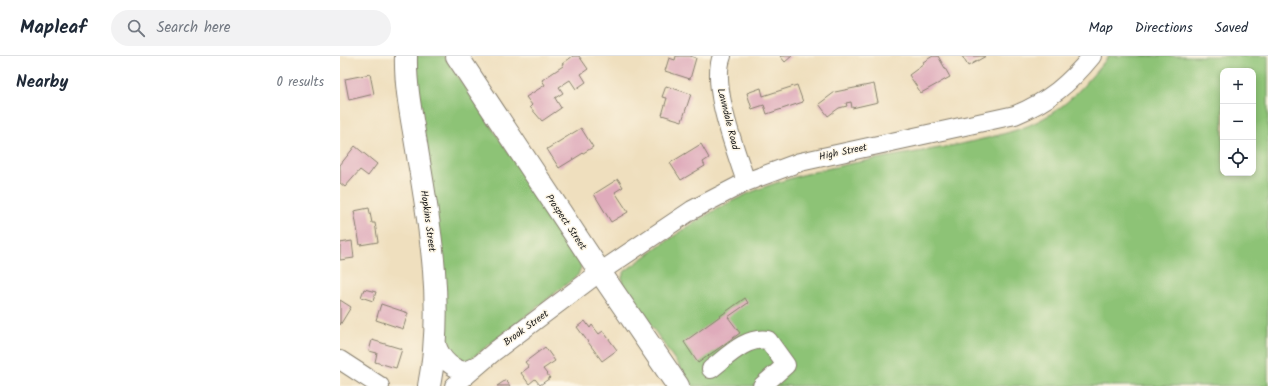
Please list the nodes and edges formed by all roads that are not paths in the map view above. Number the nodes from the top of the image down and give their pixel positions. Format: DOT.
graph roads {
  1 [pos="406,56"];
  2 [pos="457,56"];
  3 [pos="722,56"];
  4 [pos="1092,56"];
  5 [pos="746,182"];
  6 [pos="600,272"];
  7 [pos="435,334"];
  8 [pos="340,360"];
  9 [pos="480,364"];
  10 [pos="711,369"];
  11 [pos="380,386"];
  12 [pos="429,386"];
  13 [pos="454,386"];
  14 [pos="678,386"];
  15 [pos="762,386"];
  1 -- 7 [label="main road, Hopkins Street"];
  2 -- 6 [label="main road, Prospect Street"];
  3 -- 5 [label="street, Lawndale Road"];
  4 -- 5 [label="street, High Street"];
  5 -- 6 [label="street, High Street"];
  6 -- 9 [label="street, Brook Street"];
  6 -- 14 [label="main road, Prospect Street"];
  7 -- 9 [label="street"];
  7 -- 12 [label="main road, Hopkins Street"];
  8 -- 11 [label="street"];
  9 -- 13 [label="street, Brook Street"];
  10 -- 15 [label="street"];
}
